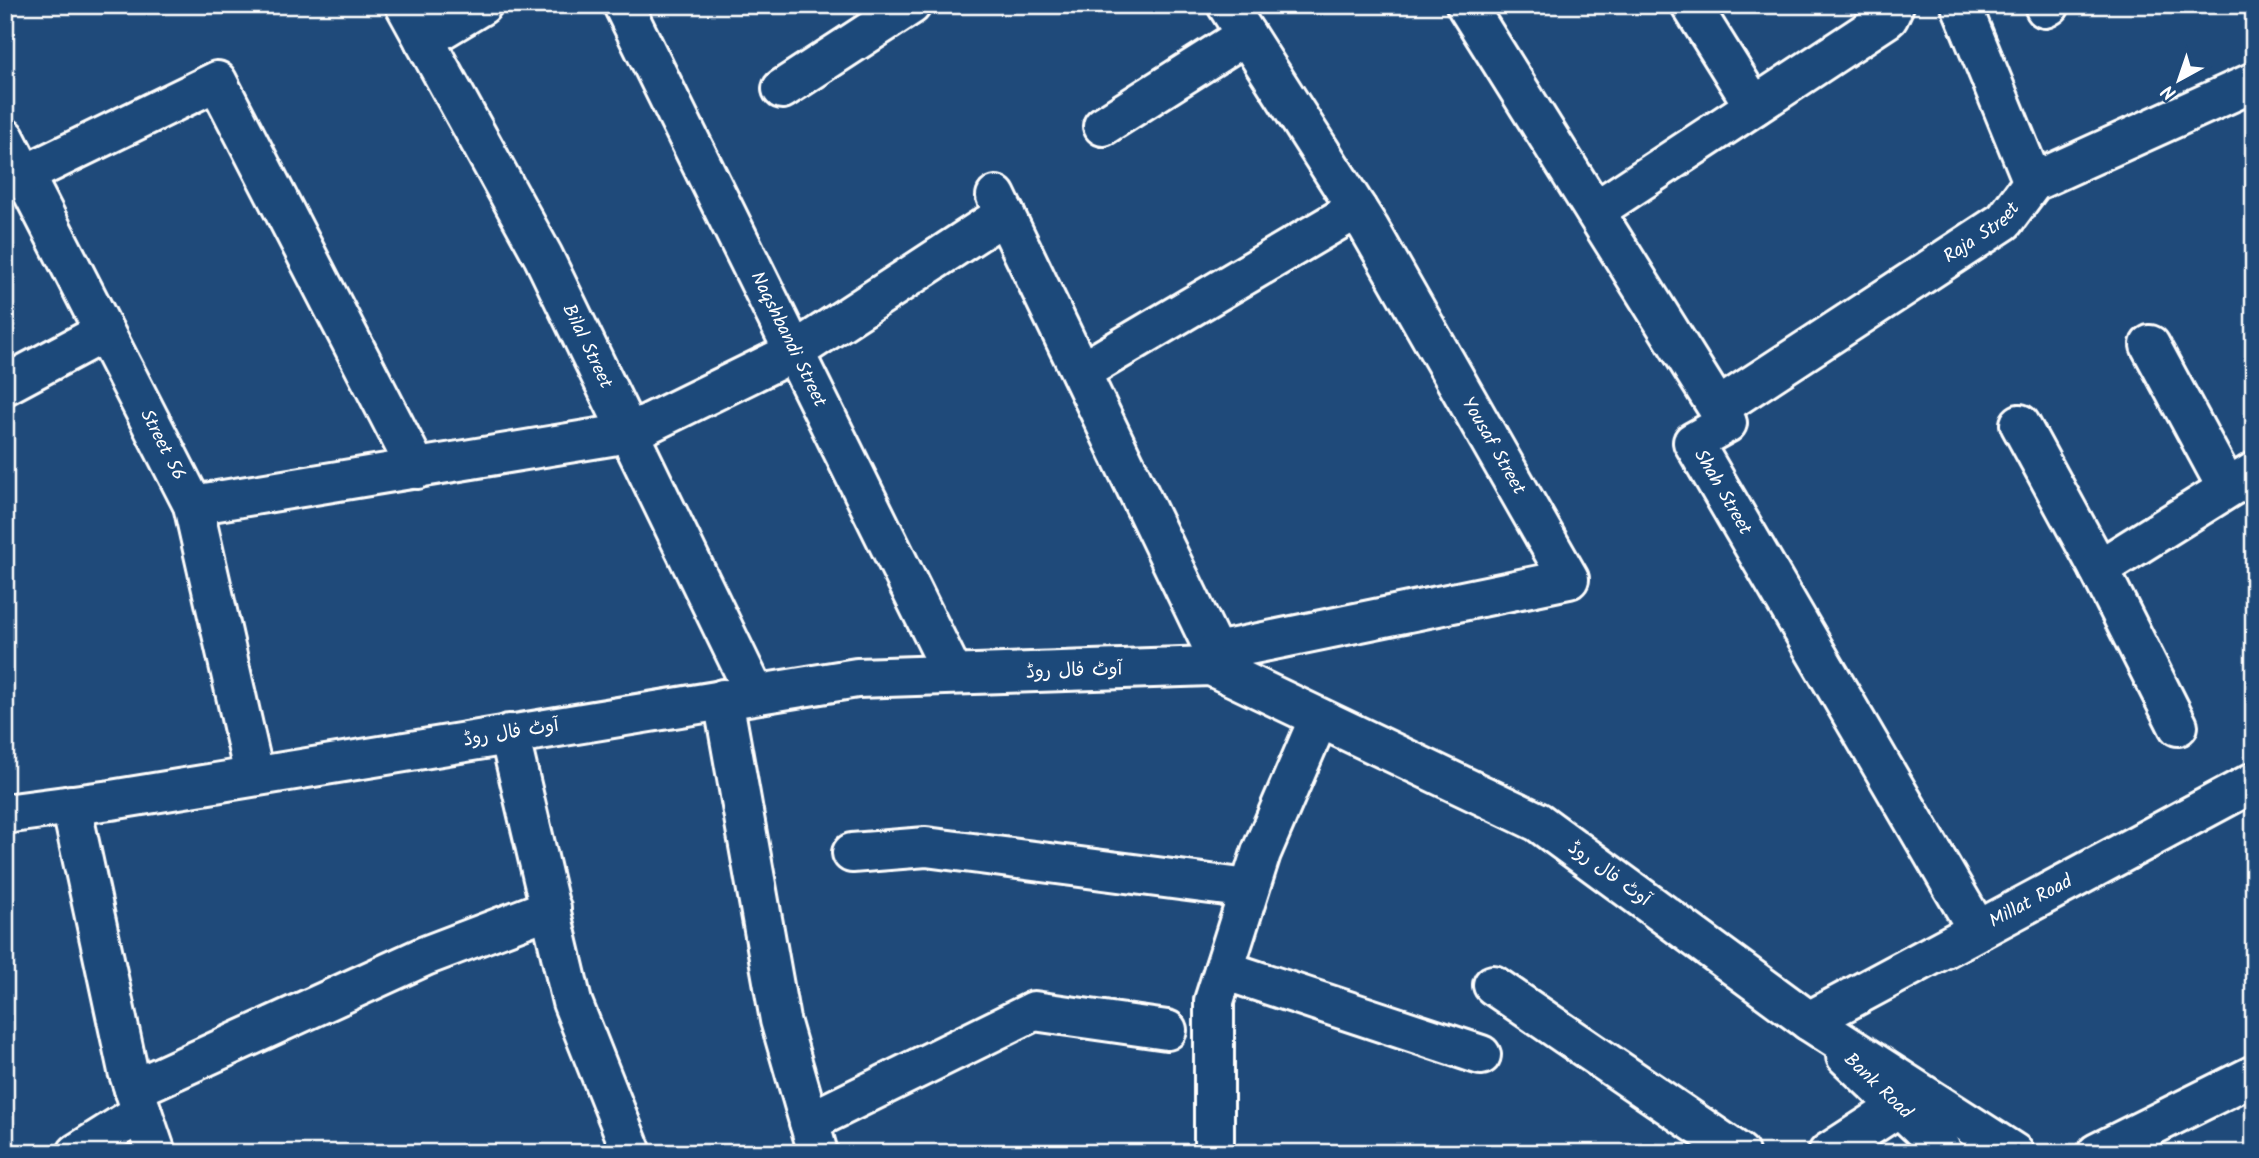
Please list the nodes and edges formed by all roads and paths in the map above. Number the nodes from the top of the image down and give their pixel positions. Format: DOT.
graph roads {
  1 [pos="405,5"];
  2 [pos="482,5"];
  3 [pos="623,5"];
  4 [pos="911,5"];
  5 [pos="1466,5"];
  6 [pos="1691,5"];
  7 [pos="1894,5"];
  8 [pos="1961,5"];
  9 [pos="1237,20"];
  10 [pos="424,40"];
  11 [pos="2254,82"];
  12 [pos="782,89"];
  13 [pos="1754,106"];
  14 [pos="1103,126"];
  15 [pos="5,138"];
  16 [pos="24,175"];
  17 [pos="2033,182"];
  18 [pos="1357,209"];
  19 [pos="1595,211"];
  20 [pos="104,332"];
  21 [pos="2150,345"];
  22 [pos="794,352"];
  23 [pos="1081,372"];
  24 [pos="5,385"];
  25 [pos="1718,408"];
  26 [pos="2020,424"];
  27 [pos="629,433"];
  28 [pos="417,469"];
  29 [pos="2240,480"];
  30 [pos="193,505"];
  31 [pos="2099,569"];
  32 [pos="1213,659"];
  33 [pos="953,674"];
  34 [pos="739,696"];
  35 [pos="1319,718"];
  36 [pos="2178,726"];
  37 [pos="509,734"];
  38 [pos="254,775"];
  39 [pos="2254,782"];
  40 [pos="71,805"];
  41 [pos="5,814"];
  42 [pos="852,853"];
  43 [pos="1249,889"];
  44 [pos="551,908"];
  45 [pos="1977,929"];
  46 [pos="1224,970"];
  47 [pos="1493,985"];
  48 [pos="1809,1021"];
  49 [pos="1167,1030"];
  50 [pos="1481,1055"];
  51 [pos="2254,1075"];
  52 [pos="138,1101"];
  53 [pos="1899,1107"];
  54 [pos="813,1137"];
  55 [pos="77,1153"];
  56 [pos="156,1153"];
  57 [pos="632,1153"];
  58 [pos="1214,1153"];
  59 [pos="1739,1153"];
  60 [pos="1828,1153"];
  61 [pos="1943,1153"];
  62 [pos="2014,1153"];
  63 [pos="2097,1153"];
  1 -- 10 [label="street, Bilal Street"];
  2 -- 10 [label="street"];
  3 -- 22 [label="street, Naqshbandi Street"];
  4 -- 12 [label="street"];
  5 -- 19 [label="street"];
  6 -- 13 [label="street"];
  7 -- 13 [label="street"];
  8 -- 17 [label="street"];
  9 -- 14 [label="street"];
  9 -- 18 [label="street, Yousaf Street"];
  10 -- 27 [label="street, Bilal Street"];
  11 -- 17 [label="street, Raja Street"];
  13 -- 19 [label="street"];
  15 -- 16 [label="street, Street 56"];
  16 -- 20 [label="street, Street 56"];
  16 -- 28 [label="street"];
  17 -- 25 [label="street, Raja Street"];
  18 -- 23 [label="street"];
  18 -- 32 [label="street, Yousaf Street"];
  19 -- 25 [label="street"];
  20 -- 24 [label="street"];
  20 -- 30 [label="street, Street 56"];
  21 -- 29 [label="street"];
  22 -- 23 [label="street"];
  22 -- 27 [label="street"];
  22 -- 33 [label="street, Naqshbandi Street"];
  23 -- 32 [label="street"];
  25 -- 45 [label="street, Shah Street"];
  26 -- 31 [label="street"];
  27 -- 28 [label="street"];
  27 -- 34 [label="street, Bilal Street"];
  28 -- 30 [label="street"];
  29 -- 31 [label="street"];
  30 -- 38 [label="street, Street 56"];
  31 -- 36 [label="street"];
  32 -- 33 [label="street, آوٹ فال روڈ"];
  32 -- 35 [label="street, آوٹ فال روڈ"];
  33 -- 34 [label="street, آوٹ فال روڈ"];
  34 -- 37 [label="street, آوٹ فال روڈ"];
  34 -- 54 [label="street, Bilal Street"];
  35 -- 43 [label="street"];
  35 -- 48 [label="street, آوٹ فال روڈ"];
  37 -- 38 [label="street, آوٹ فال روڈ"];
  37 -- 44 [label="street"];
  38 -- 40 [label="street, آوٹ فال روڈ"];
  39 -- 45 [label="street, Millat Road"];
  40 -- 41 [label="street, آوٹ فال روڈ"];
  40 -- 52 [label="street"];
  42 -- 43 [label="street"];
  43 -- 46 [label="street"];
  44 -- 52 [label="street"];
  44 -- 57 [label="street"];
  45 -- 48 [label="street, Millat Road"];
  46 -- 50 [label="street"];
  46 -- 58 [label="street"];
  47 -- 59 [label="street"];
  48 -- 53 [label="street, Bank Road"];
  48 -- 62 [label="street, آوٹ فال روڈ"];
  49 -- 54 [label="street"];
  51 -- 63 [label="street"];
  52 -- 55 [label="street"];
  52 -- 56 [label="street"];
  53 -- 60 [label="street"];
  53 -- 61 [label="street, Bank Road"];
}
